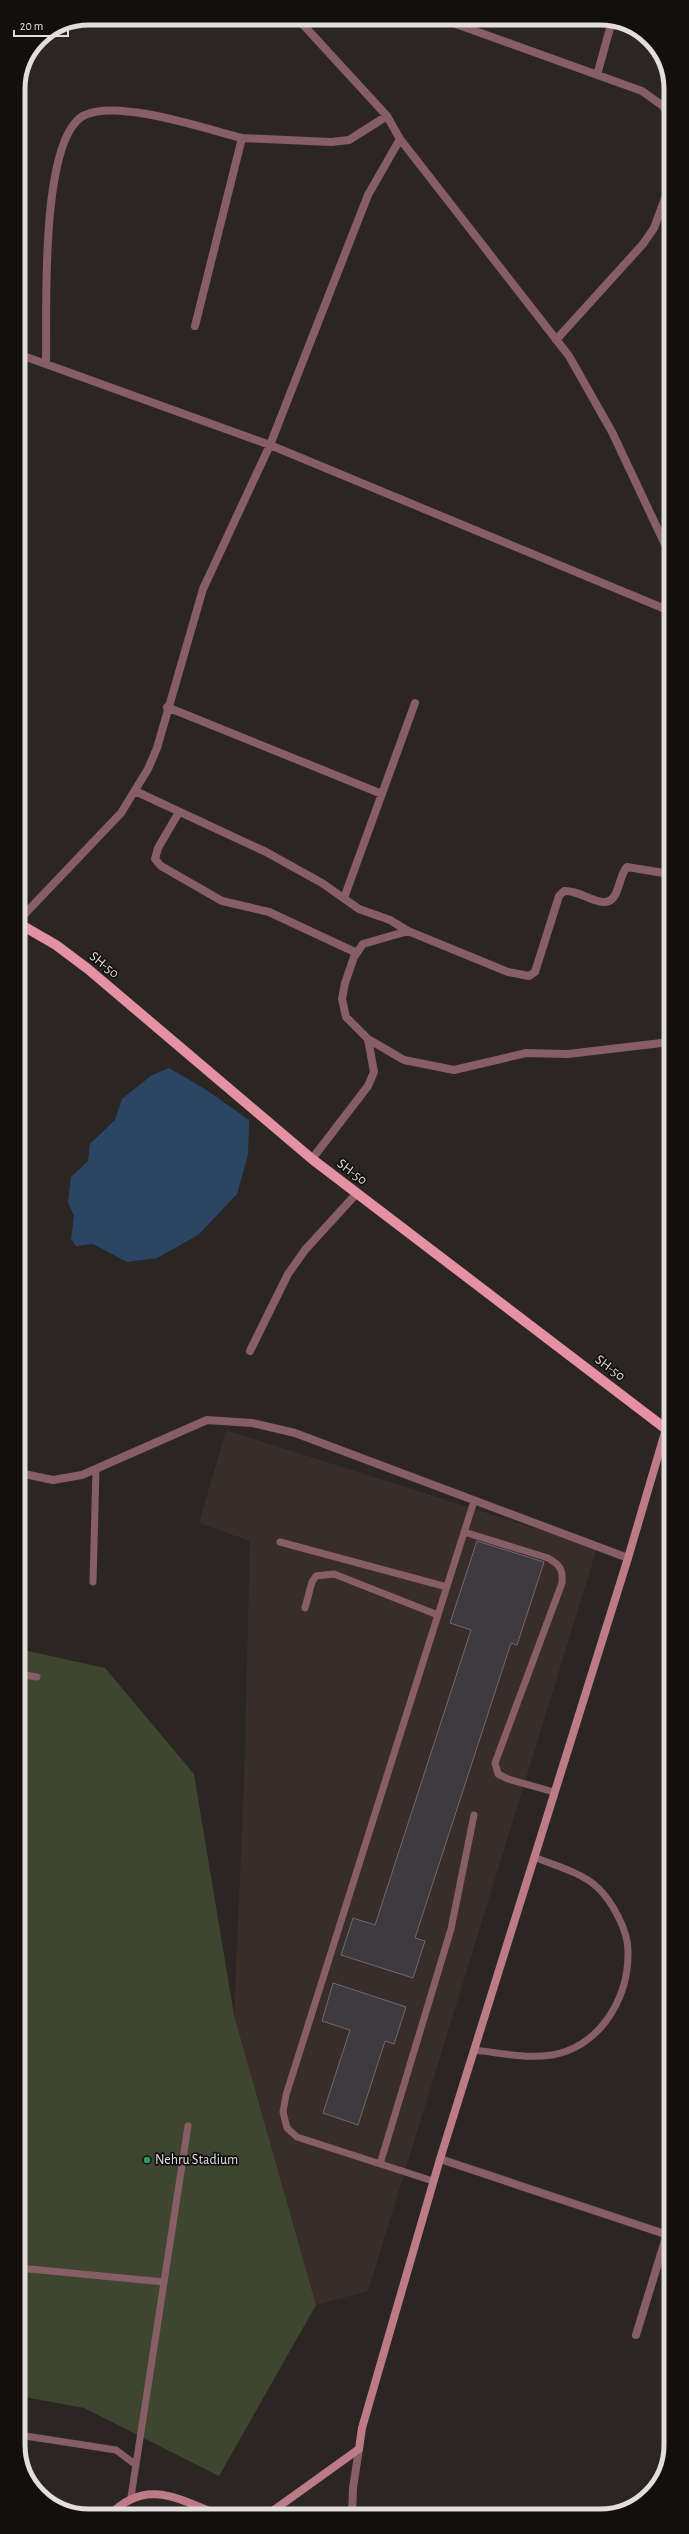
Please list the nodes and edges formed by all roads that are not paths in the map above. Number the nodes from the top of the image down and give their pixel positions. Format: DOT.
graph roads {
  1 [pos="303,25"];
  2 [pos="458,25"];
  3 [pos="611,26"];
  4 [pos="597,75"];
  5 [pos="664,108"];
  6 [pos="387,116"];
  7 [pos="242,138"];
  8 [pos="400,139"];
  9 [pos="664,201"];
  10 [pos="195,326"];
  11 [pos="556,340"];
  12 [pos="25,356"];
  13 [pos="46,363"];
  14 [pos="270,446"];
  15 [pos="664,542"];
  16 [pos="664,609"];
  17 [pos="415,703"];
  18 [pos="168,707"];
  19 [pos="135,791"];
  20 [pos="382,794"];
  21 [pos="179,812"];
  22 [pos="664,873"];
  23 [pos="344,898"];
  24 [pos="25,915"];
  25 [pos="25,926"];
  26 [pos="408,931"];
  27 [pos="357,953"];
  28 [pos="368,1039"];
  29 [pos="664,1043"];
  30 [pos="312,1159"];
  31 [pos="357,1193"];
  32 [pos="250,1351"];
  33 [pos="664,1428"];
  34 [pos="664,1444"];
  35 [pos="96,1469"];
  36 [pos="25,1474"];
  37 [pos="474,1501"];
  38 [pos="464,1532"];
  39 [pos="280,1542"];
  40 [pos="628,1558"];
  41 [pos="93,1582"];
  42 [pos="447,1587"];
  43 [pos="305,1608"];
  44 [pos="438,1615"];
  45 [pos="25,1675"];
  46 [pos="37,1677"];
  47 [pos="554,1792"];
  48 [pos="474,1815"];
  49 [pos="534,1857"];
  50 [pos="474,2050"];
  51 [pos="188,2126"];
  52 [pos="440,2159"];
  53 [pos="380,2164"];
  54 [pos="433,2181"];
  55 [pos="664,2233"];
  56 [pos="664,2250"];
  57 [pos="25,2269"];
  58 [pos="164,2282"];
  59 [pos="636,2335"];
  60 [pos="25,2436"];
  61 [pos="359,2449"];
  62 [pos="136,2465"];
  63 [pos="131,2496"];
  64 [pos="117,2509"];
  65 [pos="205,2509"];
  66 [pos="275,2509"];
  67 [pos="352,2509"];
  1 -- 6 [label="street"];
  2 -- 4 [label="street"];
  3 -- 4 [label="street"];
  4 -- 5 [label="street"];
  6 -- 7 [label="street"];
  6 -- 8 [label="street"];
  7 -- 10 [label="street"];
  7 -- 13 [label="street"];
  8 -- 11 [label="street"];
  8 -- 14 [label="street"];
  9 -- 11 [label="street"];
  11 -- 15 [label="street"];
  12 -- 13 [label="street"];
  13 -- 14 [label="street"];
  14 -- 16 [label="street"];
  14 -- 18 [label="street"];
  17 -- 20 [label="street"];
  18 -- 19 [label="street"];
  18 -- 20 [label="street"];
  19 -- 21 [label="street"];
  19 -- 24 [label="street"];
  20 -- 23 [label="street"];
  21 -- 23 [label="street"];
  21 -- 27 [label="street"];
  22 -- 26 [label="street"];
  23 -- 26 [label="street"];
  25 -- 30 [label="main road, SH-50"];
  26 -- 27 [label="street"];
  27 -- 28 [label="street"];
  28 -- 29 [label="street"];
  28 -- 30 [label="street"];
  30 -- 31 [label="main road, SH-50"];
  31 -- 32 [label="street"];
  31 -- 33 [label="main road, SH-50"];
  34 -- 40 [label="street"];
  35 -- 36 [label="street"];
  35 -- 37 [label="street"];
  35 -- 41 [label="lane"];
  37 -- 38 [label="lane"];
  37 -- 40 [label="street"];
  38 -- 42 [label="lane"];
  38 -- 47 [label="lane"];
  39 -- 42 [label="lane"];
  40 -- 47 [label="street"];
  42 -- 44 [label="lane"];
  43 -- 44 [label="lane"];
  44 -- 53 [label="lane"];
  45 -- 46 [label="lane"];
  47 -- 49 [label="street"];
  48 -- 53 [label="lane"];
  49 -- 50 [label="street"];
  49 -- 50 [label="lane"];
  50 -- 52 [label="street"];
  51 -- 58 [label="lane"];
  52 -- 54 [label="street"];
  52 -- 55 [label="street"];
  53 -- 54 [label="lane"];
  54 -- 61 [label="street"];
  56 -- 59 [label="street"];
  57 -- 58 [label="lane"];
  58 -- 62 [label="lane"];
  60 -- 62 [label="lane"];
  61 -- 66 [label="street"];
  61 -- 67 [label="street"];
  62 -- 63 [label="lane"];
  63 -- 64 [label="street"];
  63 -- 65 [label="street"];
}
